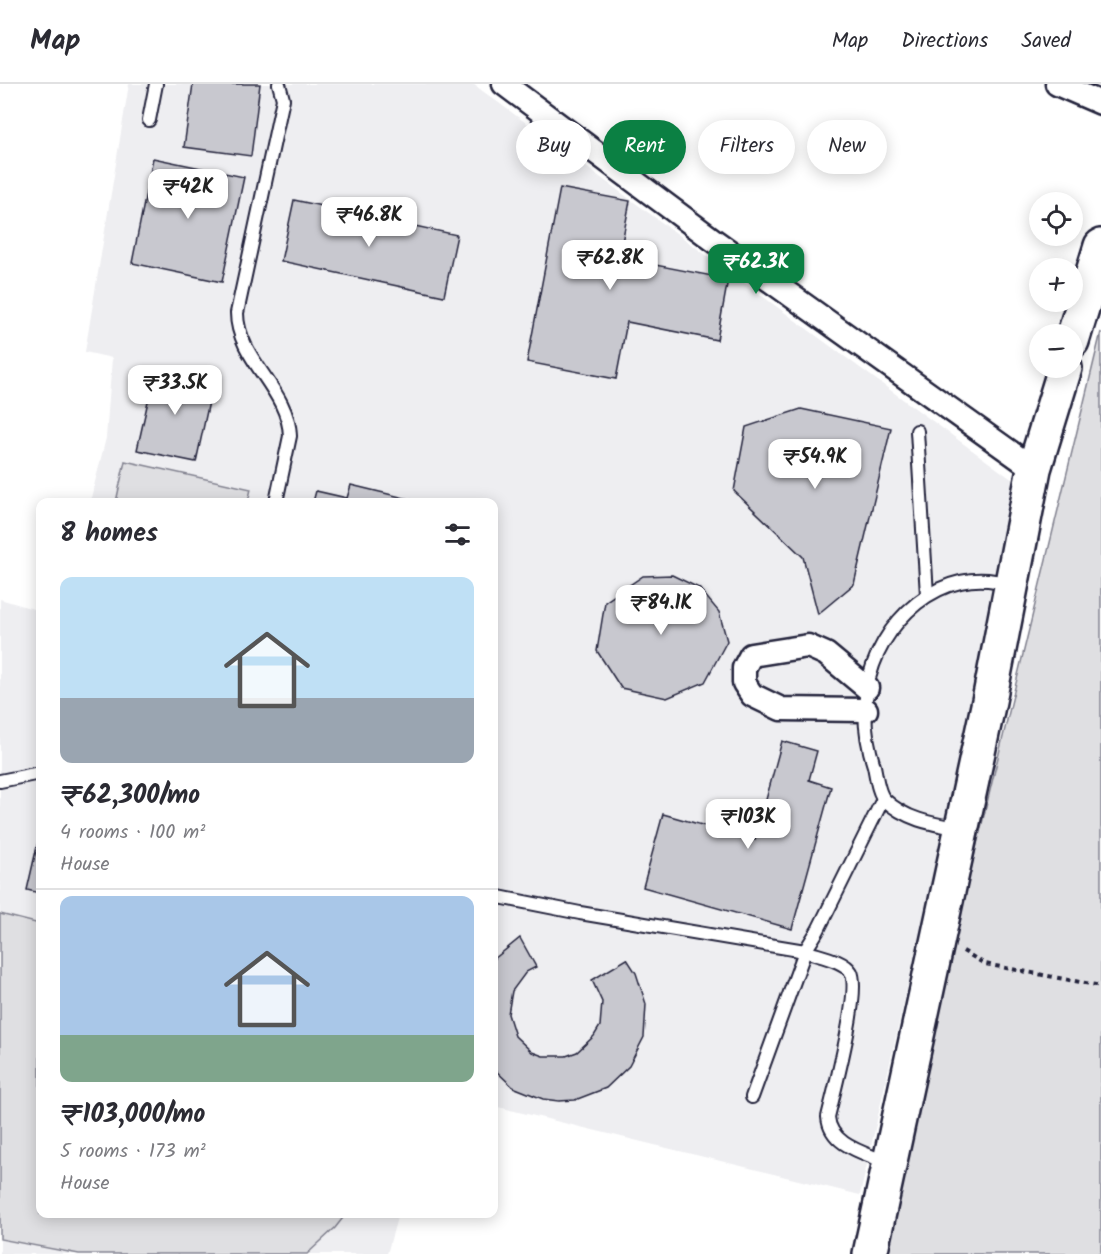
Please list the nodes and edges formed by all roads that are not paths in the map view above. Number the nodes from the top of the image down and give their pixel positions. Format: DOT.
graph roads {
  1 [pos="156,84"];
  2 [pos="279,84"];
  3 [pos="504,84"];
  4 [pos="1057,84"];
  5 [pos="1101,103"];
  6 [pos="149,120"];
  7 [pos="1101,246"];
  8 [pos="1077,324"];
  9 [pos="1062,378"];
  10 [pos="917,431"];
  11 [pos="1034,469"];
  12 [pos="277,498"];
  13 [pos="1012,586"];
  14 [pos="927,595"];
  15 [pos="867,699"];
  16 [pos="36,774"];
  17 [pos="0,781"];
  18 [pos="883,799"];
  19 [pos="962,829"];
  20 [pos="498,897"];
  21 [pos="805,951"];
  22 [pos="752,1097"];
  23 [pos="890,1163"];
  24 [pos="870,1254"];
  1 -- 6 [label="lane"];
  2 -- 12 [label="lane"];
  3 -- 11 [label="street"];
  4 -- 5 [label="street"];
  7 -- 8 [label="street"];
  9 -- 11 [label="street"];
  10 -- 14 [label="lane"];
  11 -- 13 [label="street"];
  13 -- 14 [label="lane"];
  13 -- 19 [label="street"];
  14 -- 15 [label="lane"];
  15 -- 15 [label="street"];
  15 -- 18 [label="lane"];
  16 -- 17 [label="lane"];
  18 -- 19 [label="lane"];
  18 -- 21 [label="lane"];
  19 -- 23 [label="street"];
  20 -- 21 [label="lane"];
  21 -- 22 [label="lane"];
  21 -- 23 [label="lane"];
  23 -- 24 [label="street"];
}
